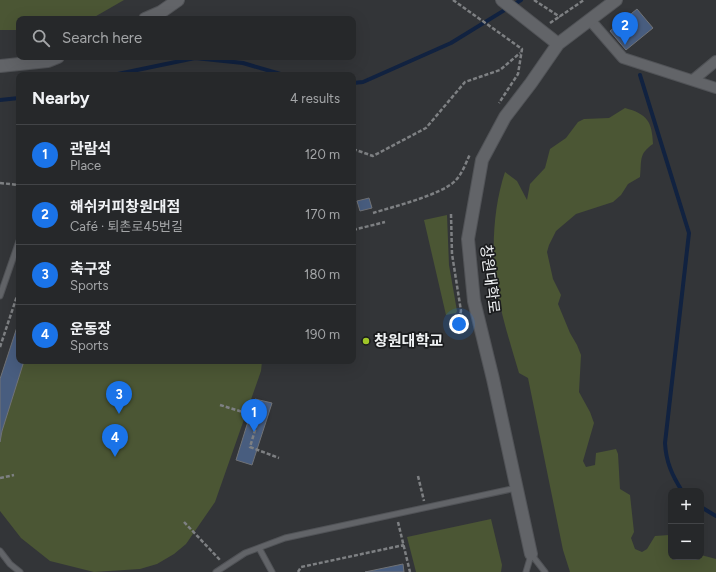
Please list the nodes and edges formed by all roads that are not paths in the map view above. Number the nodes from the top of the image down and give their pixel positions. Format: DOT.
graph roads {
  1 [pos="178,0"];
  2 [pos="502,0"];
  3 [pos="616,0"];
  4 [pos="152,16"];
  5 [pos="590,20"];
  6 [pos="558,44"];
  7 [pos="50,60"];
  8 [pos="716,61"];
  9 [pos="0,66"];
  10 [pos="693,80"];
  11 [pos="716,88"];
  12 [pos="16,250"];
  13 [pos="0,296"];
  14 [pos="516,488"];
  15 [pos="259,548"];
  16 [pos="0,551"];
  17 [pos="531,554"];
  18 [pos="20,572"];
  19 [pos="216,572"];
  20 [pos="272,572"];
  21 [pos="526,572"];
  22 [pos="545,572"];
  1 -- 4 [label="street"];
  2 -- 6 [label="street"];
  3 -- 5 [label="street, 창원대학로"];
  5 -- 6 [label="street, 창원대학로"];
  5 -- 10 [label="street"];
  6 -- 14 [label="street, 창원대학로"];
  7 -- 9 [label="street"];
  8 -- 10 [label="street"];
  10 -- 11 [label="street"];
  12 -- 13 [label="lane"];
  14 -- 15 [label="lane"];
  14 -- 17 [label="street, 창원대학로"];
  15 -- 19 [label="lane"];
  15 -- 20 [label="lane"];
  16 -- 18 [label="lane"];
  17 -- 21 [label="lane"];
  17 -- 22 [label="lane"];
}
